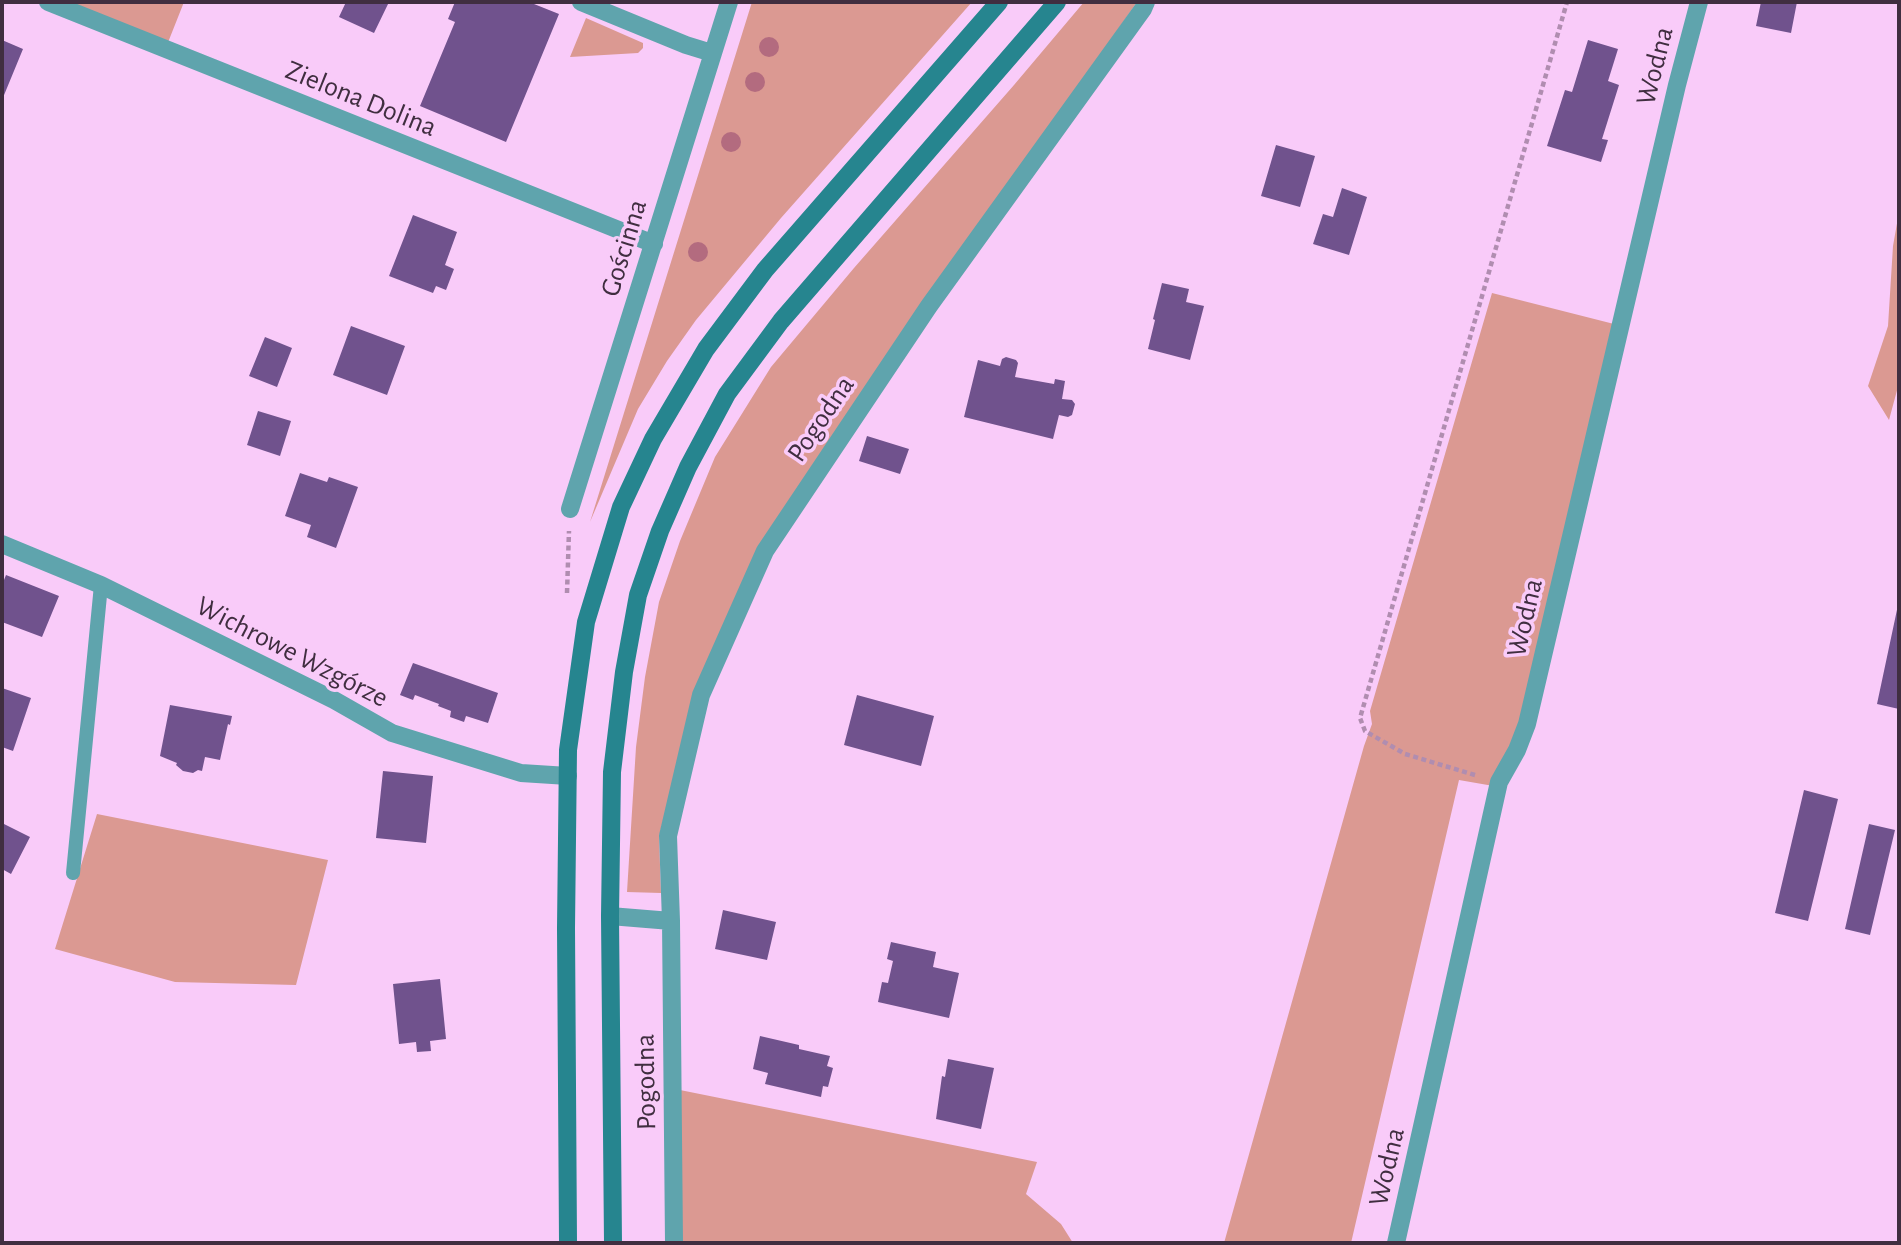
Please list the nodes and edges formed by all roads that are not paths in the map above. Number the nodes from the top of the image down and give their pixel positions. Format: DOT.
graph roads {
  1 [pos="48,2"];
  2 [pos="582,2"];
  3 [pos="729,2"];
  4 [pos="999,2"];
  5 [pos="1058,2"];
  6 [pos="1146,2"];
  7 [pos="1699,2"];
  8 [pos="712,53"];
  9 [pos="654,243"];
  10 [pos="570,509"];
  11 [pos="2,544"];
  12 [pos="101,584"];
  13 [pos="568,776"];
  14 [pos="73,873"];
  15 [pos="610,916"];
  16 [pos="671,920"];
  17 [pos="568,1243"];
  18 [pos="613,1243"];
  19 [pos="674,1243"];
  20 [pos="1396,1243"];
  1 -- 9 [label="street, Zielona Dolina"];
  2 -- 8 [label="street"];
  3 -- 8 [label="street, Gościnna"];
  4 -- 13 [label="main road"];
  5 -- 15 [label="main road"];
  6 -- 16 [label="street, Pogodna"];
  7 -- 20 [label="street, Wodna"];
  8 -- 9 [label="street, Gościnna"];
  9 -- 10 [label="street, Gościnna"];
  11 -- 12 [label="street, Wichrowe Wzgórze"];
  12 -- 13 [label="street, Wichrowe Wzgórze"];
  12 -- 14 [label="lane"];
  13 -- 17 [label="main road"];
  15 -- 16 [label="street"];
  15 -- 18 [label="main road"];
  16 -- 19 [label="street, Pogodna"];
}
